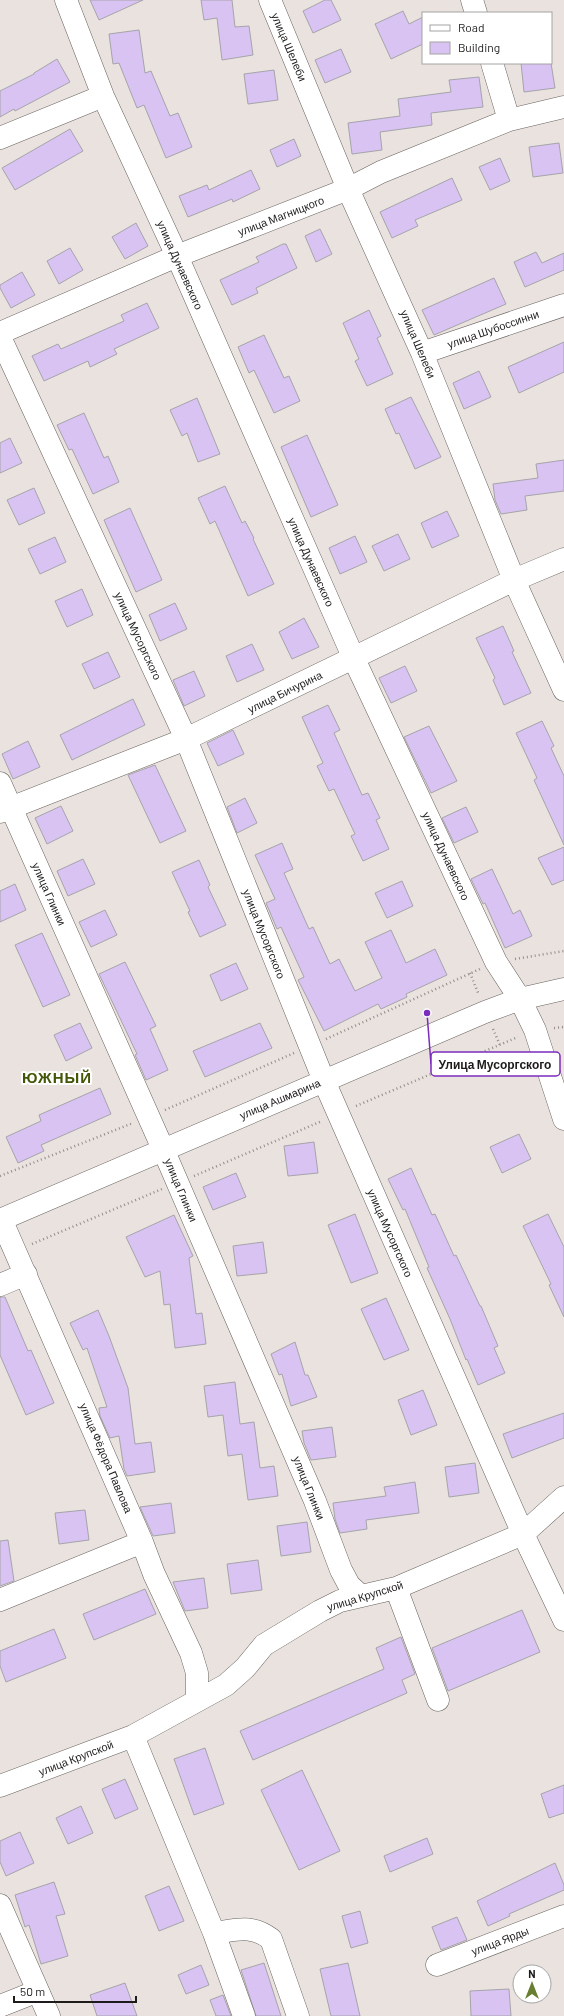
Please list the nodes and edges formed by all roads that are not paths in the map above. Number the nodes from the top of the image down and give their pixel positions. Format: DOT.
graph roads {
  1 [pos="66,0"];
  2 [pos="270,0"];
  3 [pos="472,0"];
  4 [pos="476,12"];
  5 [pos="492,64"];
  6 [pos="103,96"];
  7 [pos="564,107"];
  8 [pos="509,120"];
  9 [pos="0,138"];
  10 [pos="348,189"];
  11 [pos="177,256"];
  12 [pos="564,305"];
  13 [pos="0,333"];
  14 [pos="0,337"];
  15 [pos="422,353"];
  16 [pos="564,559"];
  17 [pos="514,580"];
  18 [pos="354,659"];
  19 [pos="564,690"];
  20 [pos="186,739"];
  21 [pos="0,783"];
  22 [pos="5,810"];
  23 [pos="564,989"];
  24 [pos="520,999"];
  25 [pos="324,1081"];
  26 [pos="564,1119"];
  27 [pos="163,1149"];
  28 [pos="1,1219"];
  29 [pos="26,1274"];
  30 [pos="0,1285"];
  31 [pos="564,1497"];
  32 [pos="522,1534"];
  33 [pos="142,1542"];
  34 [pos="396,1588"];
  35 [pos="361,1596"];
  36 [pos="0,1600"];
  37 [pos="564,1620"];
  38 [pos="197,1700"];
  39 [pos="438,1700"];
  40 [pos="133,1736"];
  41 [pos="0,1786"];
  42 [pos="0,1905"];
  43 [pos="564,1916"];
  44 [pos="214,1933"];
  45 [pos="437,1965"];
  46 [pos="38,1991"];
  47 [pos="0,2006"];
  48 [pos="49,2016"];
  49 [pos="244,2016"];
  50 [pos="298,2016"];
  1 -- 6 [label="street, улица Дунаевского"];
  2 -- 10 [label="street, улица Шелеби"];
  3 -- 4 [label="street"];
  5 -- 8 [label="street"];
  6 -- 9 [label="street"];
  6 -- 11 [label="street, улица Дунаевского"];
  7 -- 8 [label="street, улица Магницкого"];
  8 -- 10 [label="street, улица Магницкого"];
  10 -- 11 [label="street, улица Магницкого"];
  10 -- 15 [label="street, улица Шелеби"];
  11 -- 13 [label="street, улица Магницкого"];
  11 -- 18 [label="street, улица Дунаевского"];
  12 -- 15 [label="street, улица Шубоссинни"];
  14 -- 20 [label="street, улица Мусоргского"];
  15 -- 17 [label="street, улица Шелеби"];
  16 -- 17 [label="street, улица Бичурина"];
  17 -- 18 [label="street, улица Бичурина"];
  17 -- 19 [label="street, улица Шелеби"];
  18 -- 20 [label="street, улица Бичурина"];
  18 -- 24 [label="street, улица Дунаевского"];
  20 -- 22 [label="street, улица Бичурина"];
  20 -- 25 [label="street, улица Мусоргского"];
  21 -- 22 [label="street, улица Глинки"];
  22 -- 27 [label="street, улица Глинки"];
  23 -- 24 [label="street, улица Ашмарина"];
  24 -- 25 [label="street, улица Ашмарина"];
  24 -- 26 [label="street, улица Дунаевского"];
  25 -- 27 [label="street, улица Ашмарина"];
  25 -- 32 [label="street, улица Мусоргского"];
  27 -- 28 [label="street, улица Ашмарина"];
  27 -- 35 [label="street, улица Глинки"];
  28 -- 29 [label="street, улица Фёдора Павлова"];
  29 -- 30 [label="street"];
  29 -- 33 [label="street, улица Фёдора Павлова"];
  31 -- 32 [label="street, улица Крупской"];
  32 -- 34 [label="street, улица Крупской"];
  32 -- 37 [label="street, улица Мусоргского"];
  33 -- 36 [label="street"];
  33 -- 38 [label="street, улица Фёдора Павлова"];
  34 -- 35 [label="street, улица Крупской"];
  34 -- 39 [label="street"];
  35 -- 38 [label="street, улица Крупской"];
  38 -- 40 [label="street, улица Крупской"];
  40 -- 41 [label="street, улица Крупской"];
  40 -- 44 [label="street"];
  42 -- 46 [label="street"];
  43 -- 45 [label="street, улица Ярды"];
  44 -- 49 [label="street"];
  44 -- 50 [label="street"];
  46 -- 47 [label="street"];
  46 -- 48 [label="street"];
}
